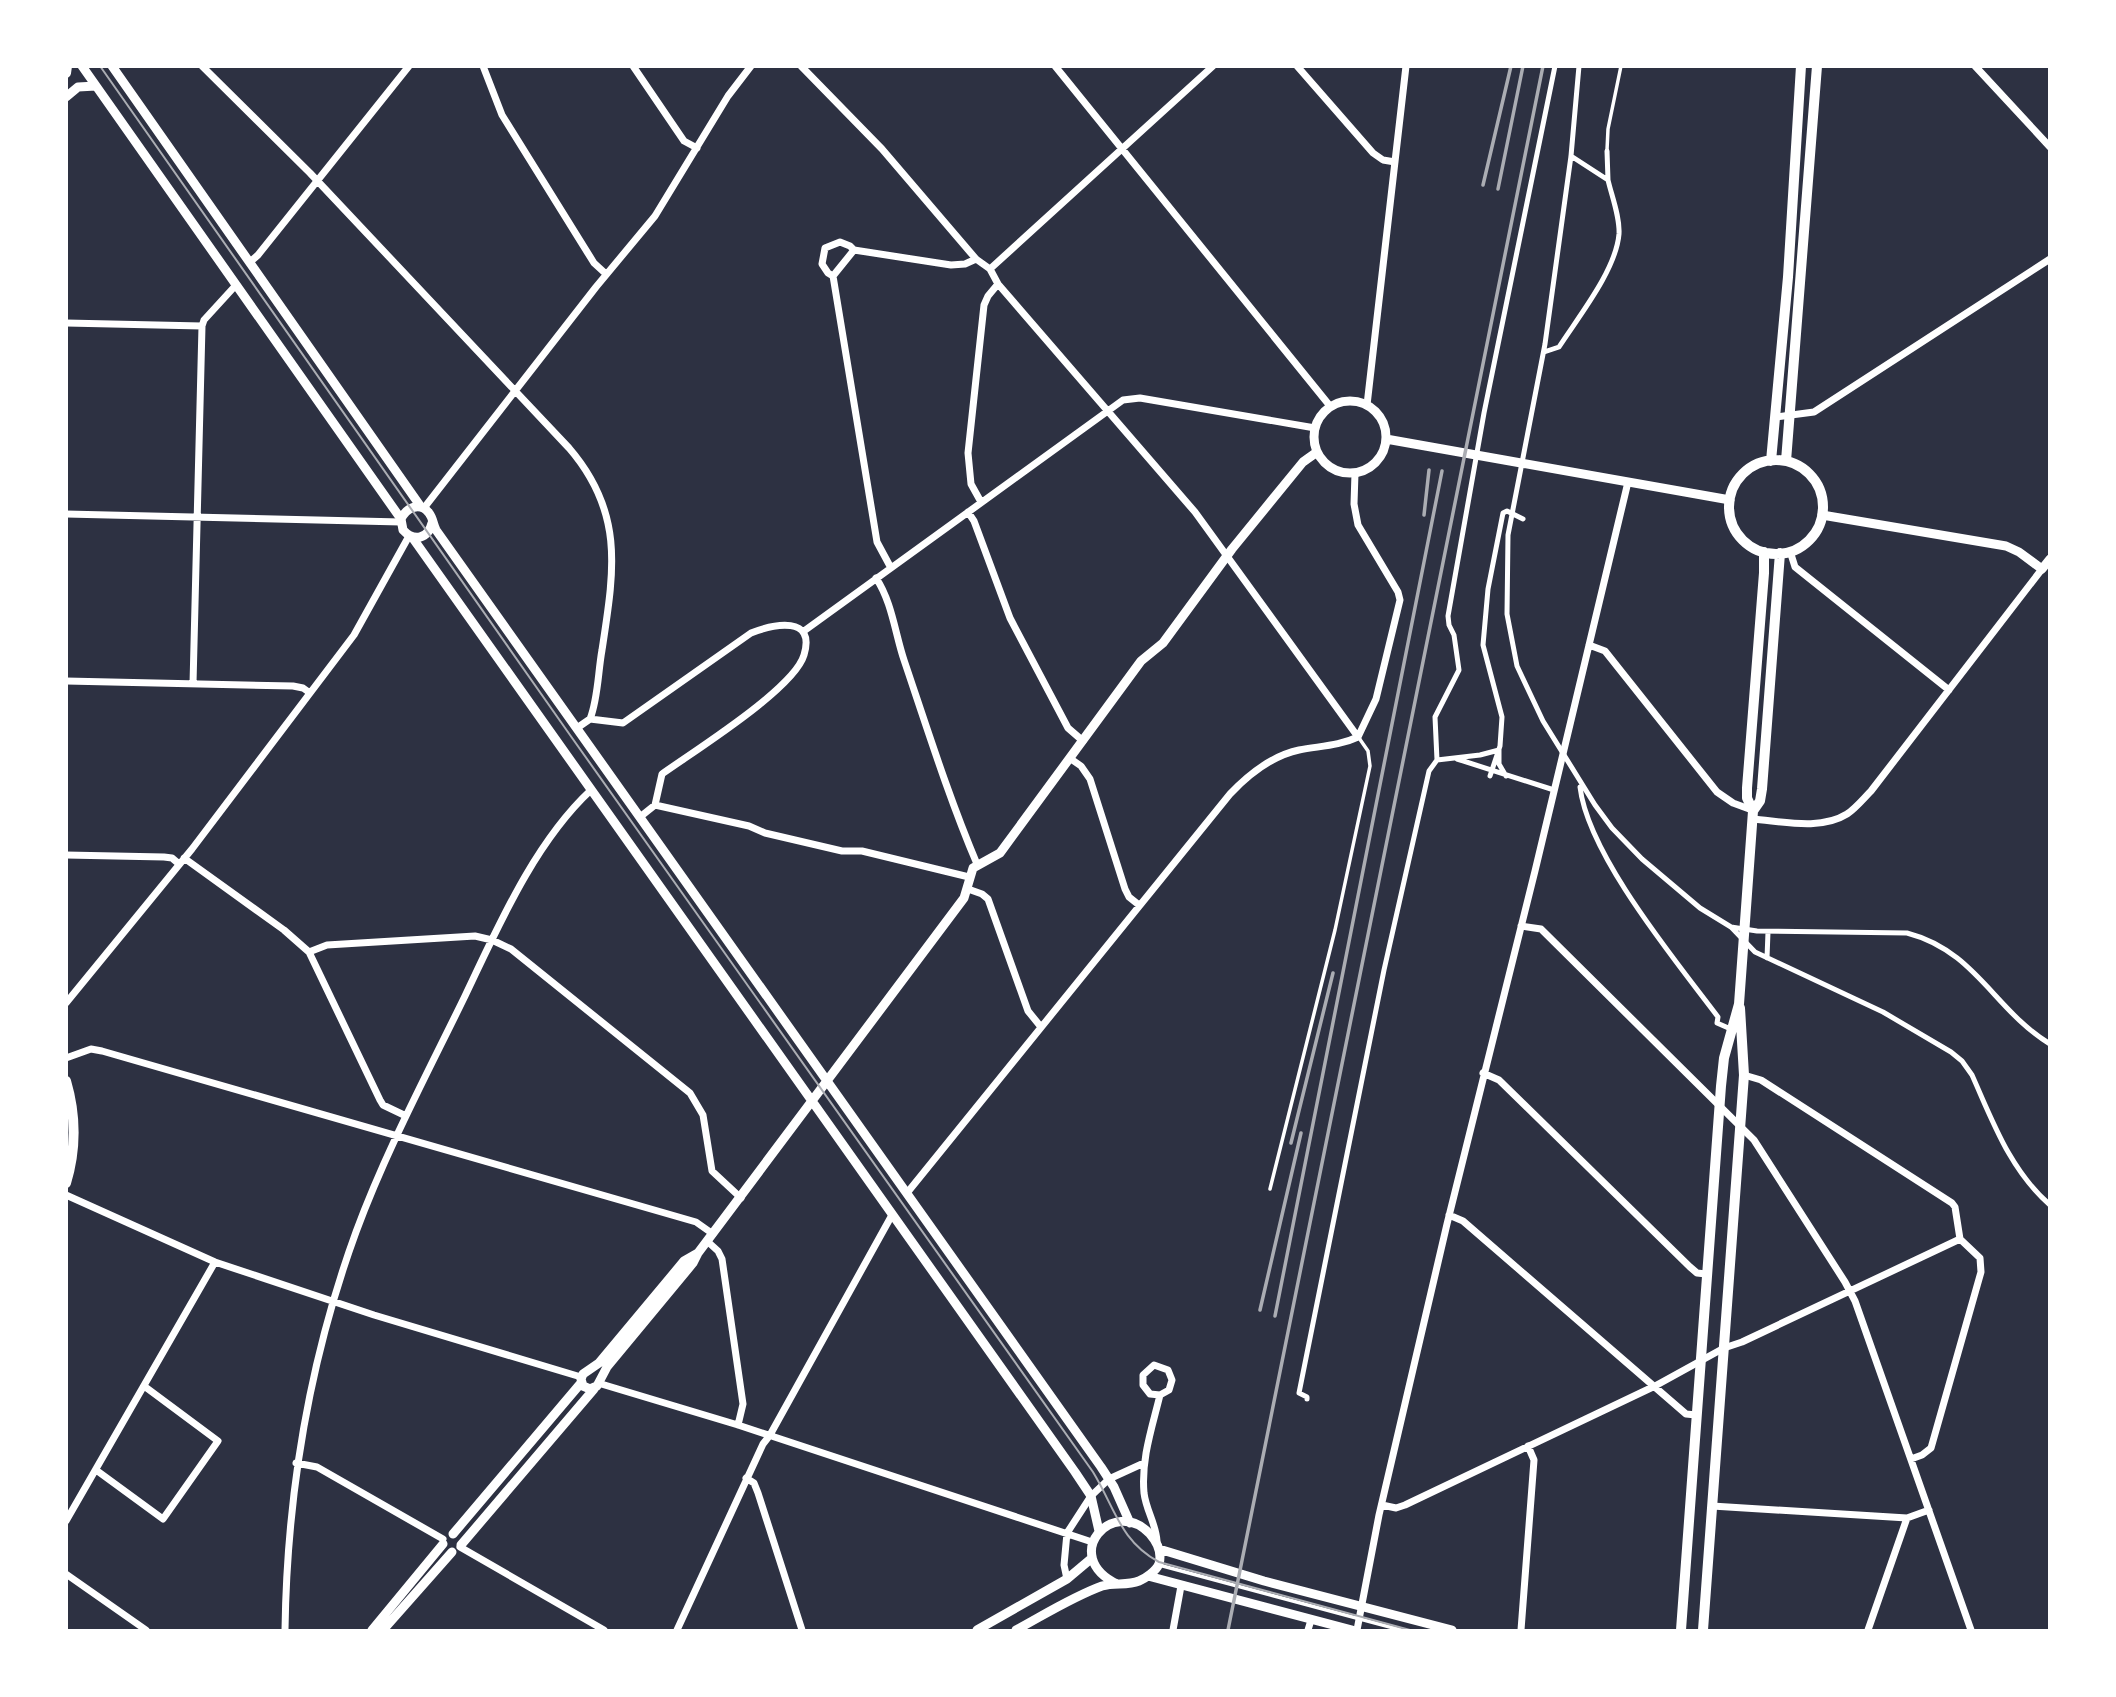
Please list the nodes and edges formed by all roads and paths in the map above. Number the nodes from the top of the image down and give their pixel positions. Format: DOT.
graph roads {
  1 [pos="67,66"];
  2 [pos="82,66"];
  3 [pos="112,66"];
  4 [pos="202,66"];
  5 [pos="409,66"];
  6 [pos="483,66"];
  7 [pos="632,66"];
  8 [pos="751,66"];
  9 [pos="801,66"];
  10 [pos="1055,66"];
  11 [pos="1213,66"];
  12 [pos="1297,66"];
  13 [pos="1406,66"];
  14 [pos="1555,66"];
  15 [pos="1579,66"];
  16 [pos="1621,66"];
  17 [pos="1801,66"];
  18 [pos="1817,66"];
  19 [pos="1975,66"];
  20 [pos="66,73"];
  21 [pos="96,86"];
  22 [pos="66,97"];
  23 [pos="2049,147"];
  24 [pos="697,148"];
  25 [pos="1122,149"];
  26 [pos="1607,151"];
  27 [pos="1572,156"];
  28 [pos="1395,162"];
  29 [pos="1608,180"];
  30 [pos="317,181"];
  31 [pos="853,250"];
  32 [pos="2049,258"];
  33 [pos="976,259"];
  34 [pos="250,262"];
  35 [pos="990,269"];
  36 [pos="606,274"];
  37 [pos="833,276"];
  38 [pos="998,284"];
  39 [pos="236,285"];
  40 [pos="66,323"];
  41 [pos="202,326"];
  42 [pos="1544,352"];
  43 [pos="514,392"];
  44 [pos="1367,405"];
  45 [pos="1330,406"];
  46 [pos="1109,410"];
  47 [pos="1776,417"];
  48 [pos="1790,417"];
  49 [pos="1315,428"];
  50 [pos="1386,439"];
  51 [pos="1317,452"];
  52 [pos="1771,461"];
  53 [pos="1786,461"];
  54 [pos="1354,473"];
  55 [pos="1628,482"];
  56 [pos="1730,500"];
  57 [pos="981,502"];
  58 [pos="422,508"];
  59 [pos="968,512"];
  60 [pos="1511,513"];
  61 [pos="66,514"];
  62 [pos="1822,515"];
  63 [pos="197,517"];
  64 [pos="1523,519"];
  65 [pos="401,521"];
  66 [pos="432,523"];
  67 [pos="411,537"];
  68 [pos="1764,552"];
  69 [pos="1785,552"];
  70 [pos="1227,556"];
  71 [pos="2049,559"];
  72 [pos="891,568"];
  73 [pos="2042,569"];
  74 [pos="876,578"];
  75 [pos="804,631"];
  76 [pos="1589,645"];
  77 [pos="66,681"];
  78 [pos="193,684"];
  79 [pos="1949,690"];
  80 [pos="310,693"];
  81 [pos="590,719"];
  82 [pos="577,728"];
  83 [pos="1358,737"];
  84 [pos="1083,741"];
  85 [pos="1499,750"];
  86 [pos="1454,758"];
  87 [pos="1071,759"];
  88 [pos="1437,760"];
  89 [pos="1490,774"];
  90 [pos="1506,776"];
  91 [pos="1580,783"];
  92 [pos="1555,787"];
  93 [pos="591,790"];
  94 [pos="655,805"];
  95 [pos="1753,815"];
  96 [pos="640,817"];
  97 [pos="66,855"];
  98 [pos="182,861"];
  99 [pos="978,864"];
  100 [pos="969,877"];
  101 [pos="968,889"];
  102 [pos="1139,905"];
  103 [pos="1521,926"];
  104 [pos="1731,927"];
  105 [pos="1768,932"];
  106 [pos="492,940"];
  107 [pos="309,952"];
  108 [pos="1767,958"];
  109 [pos="66,1003"];
  110 [pos="1739,1004"];
  111 [pos="1041,1027"];
  112 [pos="1731,1029"];
  113 [pos="1746,1035"];
  114 [pos="2049,1044"];
  115 [pos="66,1058"];
  116 [pos="1483,1073"];
  117 [pos="1744,1075"];
  118 [pos="827,1080"];
  119 [pos="66,1081"];
  120 [pos="812,1101"];
  121 [pos="1719,1105"];
  122 [pos="406,1116"];
  123 [pos="1740,1127"];
  124 [pos="397,1136"];
  125 [pos="66,1183"];
  126 [pos="1270,1189"];
  127 [pos="907,1193"];
  128 [pos="66,1195"];
  129 [pos="741,1198"];
  130 [pos="2049,1205"];
  131 [pos="892,1215"];
  132 [pos="1449,1215"];
  133 [pos="710,1238"];
  134 [pos="1960,1239"];
  135 [pos="698,1254"];
  136 [pos="215,1262"];
  137 [pos="1706,1274"];
  138 [pos="1850,1292"];
  139 [pos="332,1302"];
  140 [pos="1724,1348"];
  141 [pos="1701,1361"];
  142 [pos="584,1377"];
  143 [pos="597,1384"];
  144 [pos="144,1386"];
  145 [pos="1655,1386"];
  146 [pos="1160,1395"];
  147 [pos="1307,1399"];
  148 [pos="1696,1415"];
  149 [pos="738,1425"];
  150 [pos="770,1435"];
  151 [pos="1528,1446"];
  152 [pos="1911,1459"];
  153 [pos="296,1463"];
  154 [pos="1143,1463"];
  155 [pos="96,1470"];
  156 [pos="746,1478"];
  157 [pos="1109,1479"];
  158 [pos="1091,1496"];
  159 [pos="1382,1505"];
  160 [pos="1712,1506"];
  161 [pos="1929,1510"];
  162 [pos="1907,1518"];
  163 [pos="66,1521"];
  164 [pos="1130,1523"];
  165 [pos="1099,1531"];
  166 [pos="1067,1533"];
  167 [pos="453,1534"];
  168 [pos="443,1541"];
  169 [pos="1092,1542"];
  170 [pos="1158,1545"];
  171 [pos="458,1548"];
  172 [pos="1092,1558"];
  173 [pos="1158,1564"];
  174 [pos="66,1574"];
  175 [pos="1148,1576"];
  176 [pos="1067,1579"];
  177 [pos="1117,1584"];
  178 [pos="1183,1586"];
  179 [pos="1362,1605"];
  180 [pos="1359,1619"];
  181 [pos="1311,1620"];
  182 [pos="146,1630"];
  183 [pos="285,1630"];
  184 [pos="372,1630"];
  185 [pos="383,1630"];
  186 [pos="604,1630"];
  187 [pos="677,1630"];
  188 [pos="802,1630"];
  189 [pos="977,1630"];
  190 [pos="1016,1630"];
  191 [pos="1173,1630"];
  192 [pos="1308,1630"];
  193 [pos="1355,1630"];
  194 [pos="1401,1630"];
  195 [pos="1452,1630"];
  196 [pos="1521,1630"];
  197 [pos="1681,1630"];
  198 [pos="1703,1630"];
  199 [pos="1868,1630"];
  200 [pos="1971,1630"];
  1 -- 20 [label="main road"];
  2 -- 21 [label="street"];
  3 -- 34 [label="street"];
  4 -- 30 [label="street"];
  5 -- 30 [label="street"];
  6 -- 36 [label="street"];
  7 -- 24 [label="street"];
  8 -- 24 [label="street"];
  9 -- 33 [label="street"];
  10 -- 25 [label="street"];
  11 -- 25 [label="street"];
  12 -- 28 [label="street"];
  13 -- 28 [label="street"];
  14 -- 88 [label="street"];
  15 -- 27 [label="street"];
  16 -- 26 [label="lane"];
  17 -- 47 [label="main road"];
  18 -- 48 [label="main road"];
  19 -- 23 [label="street"];
  21 -- 22 [label="street"];
  21 -- 39 [label="street"];
  24 -- 36 [label="street"];
  25 -- 35 [label="street"];
  25 -- 45 [label="street"];
  26 -- 29 [label="street"];
  27 -- 29 [label="street"];
  27 -- 42 [label="street"];
  28 -- 44 [label="street"];
  29 -- 42 [label="street"];
  30 -- 34 [label="street"];
  30 -- 43 [label="street"];
  31 -- 33 [label="street"];
  31 -- 37 [label="street"];
  31 -- 37 [label="street"];
  32 -- 48 [label="street"];
  33 -- 35 [label="street"];
  34 -- 58 [label="street"];
  35 -- 38 [label="street"];
  36 -- 43 [label="street"];
  37 -- 72 [label="street"];
  38 -- 46 [label="street"];
  38 -- 57 [label="street"];
  39 -- 41 [label="street"];
  39 -- 65 [label="street"];
  40 -- 41 [label="street"];
  41 -- 63 [label="street"];
  42 -- 60 [label="street"];
  43 -- 58 [label="street"];
  43 -- 81 [label="street"];
  44 -- 45 [label="street"];
  44 -- 50 [label="street"];
  45 -- 49 [label="street"];
  46 -- 49 [label="street"];
  46 -- 57 [label="street"];
  46 -- 70 [label="street"];
  47 -- 48 [label="street"];
  47 -- 52 [label="main road"];
  48 -- 53 [label="main road"];
  49 -- 51 [label="street"];
  50 -- 54 [label="street"];
  50 -- 55 [label="street"];
  51 -- 54 [label="street"];
  51 -- 70 [label="street"];
  52 -- 53 [label="main road"];
  52 -- 56 [label="main road"];
  53 -- 62 [label="main road"];
  54 -- 83 [label="street"];
  55 -- 56 [label="street"];
  55 -- 76 [label="street"];
  56 -- 68 [label="main road"];
  57 -- 59 [label="street"];
  58 -- 65 [label="street"];
  58 -- 66 [label="street"];
  59 -- 72 [label="street"];
  59 -- 84 [label="street"];
  60 -- 64 [label="street"];
  60 -- 85 [label="street"];
  60 -- 91 [label="street"];
  61 -- 63 [label="street"];
  62 -- 69 [label="main road"];
  62 -- 73 [label="street"];
  63 -- 65 [label="street"];
  63 -- 78 [label="street"];
  65 -- 67 [label="street"];
  66 -- 67 [label="street"];
  66 -- 82 [label="street"];
  67 -- 80 [label="street"];
  67 -- 93 [label="street"];
  68 -- 69 [label="main road"];
  68 -- 95 [label="main road"];
  69 -- 79 [label="street"];
  69 -- 95 [label="main road"];
  70 -- 83 [label="street"];
  70 -- 84 [label="street"];
  71 -- 73 [label="street"];
  72 -- 74 [label="street"];
  73 -- 79 [label="street"];
  74 -- 75 [label="street"];
  74 -- 99 [label="street"];
  75 -- 81 [label="street"];
  75 -- 94 [label="street"];
  76 -- 92 [label="street"];
  76 -- 95 [label="street"];
  77 -- 78 [label="street"];
  78 -- 80 [label="street"];
  79 -- 95 [label="street"];
  80 -- 98 [label="street"];
  81 -- 82 [label="street"];
  82 -- 96 [label="street"];
  83 -- 102 [label="street"];
  83 -- 126 [label="lane"];
  84 -- 87 [label="street"];
  85 -- 86 [label="street"];
  85 -- 89 [label="street"];
  85 -- 90 [label="street"];
  86 -- 88 [label="street"];
  86 -- 89 [label="street"];
  87 -- 99 [label="street"];
  87 -- 102 [label="street"];
  88 -- 147 [label="street"];
  89 -- 90 [label="street"];
  90 -- 92 [label="street"];
  91 -- 104 [label="street"];
  91 -- 112 [label="street"];
  92 -- 103 [label="street"];
  93 -- 106 [label="street"];
  93 -- 120 [label="street"];
  94 -- 96 [label="street"];
  94 -- 100 [label="street"];
  95 -- 110 [label="main road"];
  96 -- 118 [label="street"];
  97 -- 98 [label="street"];
  98 -- 107 [label="street"];
  98 -- 109 [label="street"];
  99 -- 100 [label="street"];
  100 -- 101 [label="street"];
  101 -- 111 [label="street"];
  101 -- 118 [label="street"];
  102 -- 111 [label="street"];
  103 -- 116 [label="street"];
  103 -- 121 [label="street"];
  104 -- 105 [label="street"];
  104 -- 108 [label="street"];
  105 -- 108 [label="street"];
  105 -- 114 [label="street"];
  106 -- 107 [label="street"];
  106 -- 122 [label="street"];
  106 -- 129 [label="street"];
  107 -- 122 [label="street"];
  108 -- 130 [label="street"];
  110 -- 112 [label="main road"];
  110 -- 113 [label="main road"];
  111 -- 127 [label="street"];
  112 -- 113 [label="street"];
  112 -- 121 [label="main road"];
  113 -- 117 [label="main road"];
  115 -- 124 [label="street"];
  116 -- 132 [label="street"];
  116 -- 137 [label="street"];
  117 -- 123 [label="main road"];
  117 -- 134 [label="street"];
  118 -- 120 [label="street"];
  118 -- 127 [label="street"];
  119 -- 125 [label="main road"];
  120 -- 129 [label="street"];
  120 -- 131 [label="street"];
  121 -- 123 [label="street"];
  121 -- 137 [label="main road"];
  122 -- 124 [label="street"];
  123 -- 138 [label="street"];
  123 -- 140 [label="main road"];
  124 -- 133 [label="street"];
  124 -- 139 [label="street"];
  127 -- 157 [label="street"];
  128 -- 136 [label="street"];
  129 -- 133 [label="street"];
  131 -- 150 [label="street"];
  131 -- 158 [label="street"];
  132 -- 145 [label="street"];
  132 -- 159 [label="street"];
  133 -- 135 [label="street"];
  133 -- 149 [label="street"];
  134 -- 138 [label="street"];
  134 -- 152 [label="street"];
  135 -- 142 [label="street"];
  135 -- 143 [label="street"];
  136 -- 139 [label="street"];
  136 -- 144 [label="street"];
  137 -- 141 [label="main road"];
  138 -- 140 [label="street"];
  138 -- 152 [label="street"];
  139 -- 142 [label="street"];
  139 -- 153 [label="street"];
  140 -- 141 [label="street"];
  140 -- 160 [label="main road"];
  141 -- 145 [label="street"];
  141 -- 148 [label="main road"];
  142 -- 143 [label="street"];
  142 -- 143 [label="street"];
  142 -- 167 [label="street"];
  143 -- 149 [label="street"];
  143 -- 171 [label="street"];
  144 -- 155 [label="street"];
  144 -- 155 [label="street"];
  145 -- 148 [label="street"];
  145 -- 151 [label="street"];
  146 -- 146 [label="street"];
  146 -- 154 [label="street"];
  148 -- 197 [label="main road"];
  149 -- 150 [label="street"];
  150 -- 156 [label="street"];
  150 -- 166 [label="street"];
  151 -- 159 [label="street"];
  151 -- 196 [label="street"];
  152 -- 161 [label="street"];
  153 -- 168 [label="street"];
  153 -- 183 [label="street"];
  154 -- 157 [label="street"];
  154 -- 170 [label="street"];
  155 -- 163 [label="street"];
  156 -- 187 [label="street"];
  156 -- 188 [label="street"];
  157 -- 158 [label="street"];
  157 -- 164 [label="street"];
  158 -- 165 [label="street"];
  158 -- 166 [label="street"];
  159 -- 179 [label="street"];
  160 -- 162 [label="street"];
  160 -- 198 [label="main road"];
  161 -- 162 [label="street"];
  161 -- 200 [label="street"];
  162 -- 199 [label="street"];
  164 -- 165 [label="street"];
  164 -- 170 [label="street"];
  165 -- 169 [label="street"];
  166 -- 169 [label="street"];
  166 -- 176 [label="street"];
  167 -- 168 [label="street"];
  167 -- 171 [label="street"];
  168 -- 171 [label="street"];
  168 -- 184 [label="street"];
  169 -- 172 [label="street"];
  170 -- 173 [label="street"];
  170 -- 179 [label="street"];
  171 -- 185 [label="street"];
  171 -- 186 [label="street"];
  172 -- 176 [label="street"];
  172 -- 177 [label="street"];
  173 -- 175 [label="street"];
  173 -- 180 [label="lane"];
  174 -- 182 [label="street"];
  175 -- 177 [label="street"];
  175 -- 178 [label="street"];
  176 -- 189 [label="street"];
  177 -- 190 [label="street"];
  178 -- 181 [label="street"];
  178 -- 191 [label="street"];
  179 -- 180 [label="street"];
  179 -- 195 [label="street"];
  180 -- 193 [label="street"];
  180 -- 194 [label="lane"];
  181 -- 192 [label="street"];
  181 -- 193 [label="street"];
}
